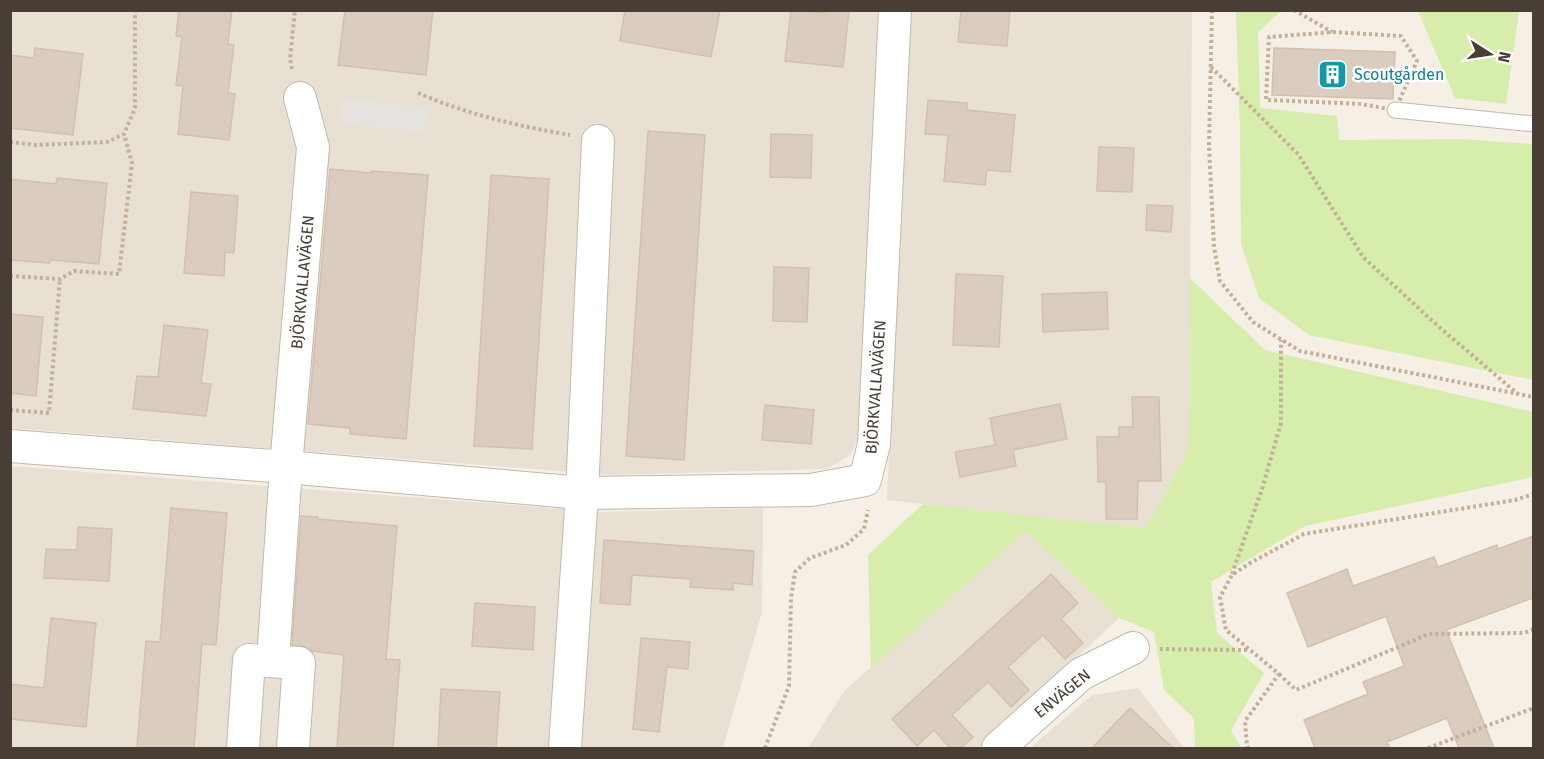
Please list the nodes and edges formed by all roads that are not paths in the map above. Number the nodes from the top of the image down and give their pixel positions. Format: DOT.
graph roads {
  1 [pos="895,10"];
  2 [pos="300,98"];
  3 [pos="1395,110"];
  4 [pos="1533,124"];
  5 [pos="598,141"];
  6 [pos="10,446"];
  7 [pos="286,467"];
  8 [pos="582,493"];
  9 [pos="1133,648"];
  10 [pos="273,661"];
  11 [pos="243,748"];
  12 [pos="293,748"];
  13 [pos="565,748"];
  14 [pos="998,748"];
  1 -- 8 [label="street, BJÖRKVALLAVÄGEN"];
  2 -- 7 [label="street, BJÖRKVALLAVÄGEN"];
  3 -- 4 [label="lane"];
  5 -- 8 [label="street"];
  6 -- 7 [label="street"];
  7 -- 8 [label="street"];
  7 -- 10 [label="street, BJÖRKVALLAVÄGEN"];
  8 -- 13 [label="street"];
  9 -- 14 [label="street, ENVÄGEN"];
  10 -- 11 [label="street"];
  10 -- 12 [label="street"];
}
